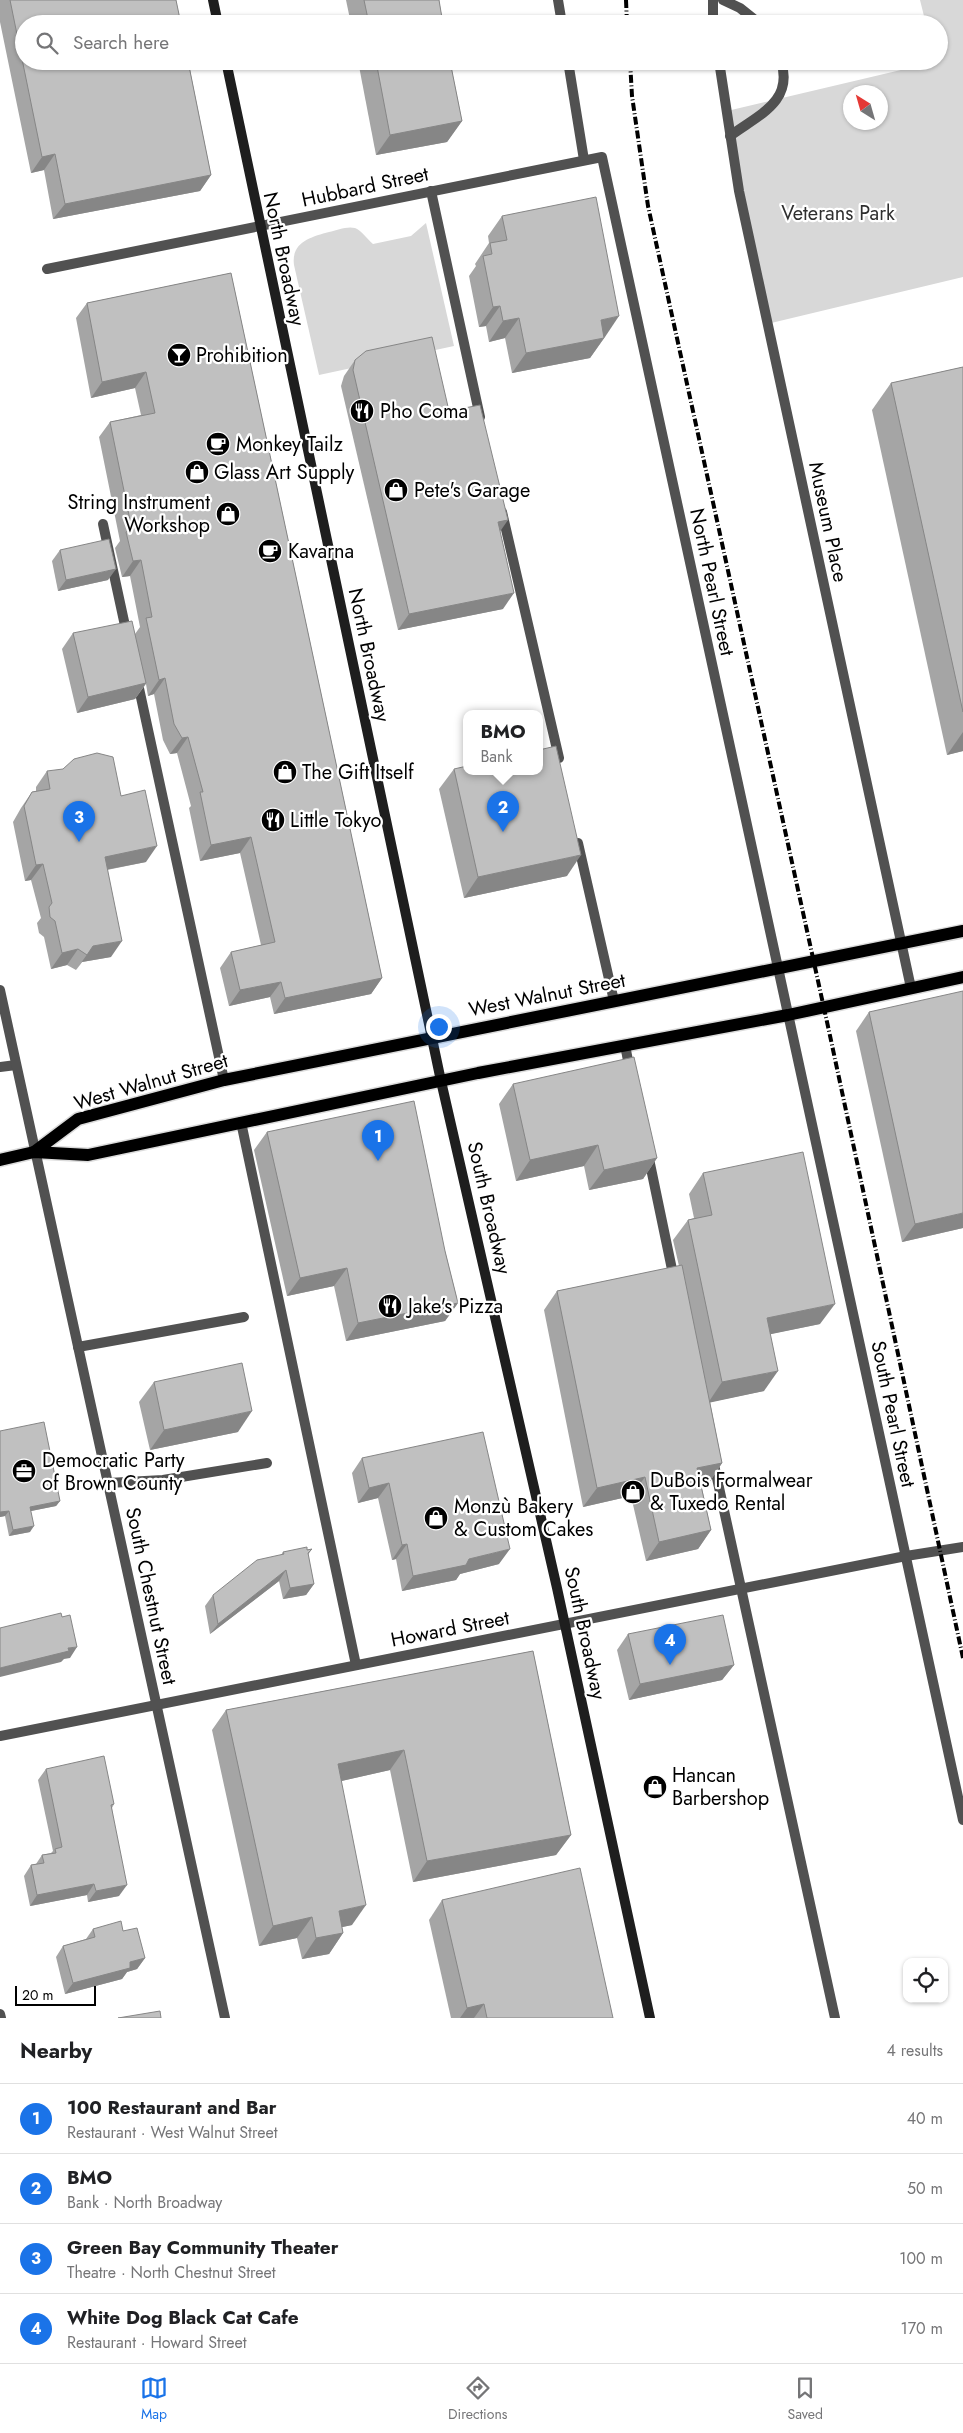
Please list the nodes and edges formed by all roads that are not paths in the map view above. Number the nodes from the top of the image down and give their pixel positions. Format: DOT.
graph roads {
  1 [pos="213,0"];
  2 [pos="558,0"];
  3 [pos="712,0"];
  4 [pos="723,0"];
  5 [pos="216,15"];
  6 [pos="560,15"];
  7 [pos="713,15"];
  8 [pos="749,15"];
  9 [pos="228,70"];
  10 [pos="569,70"];
  11 [pos="720,70"];
  12 [pos="783,70"];
  13 [pos="730,136"];
  14 [pos="602,157"];
  15 [pos="584,160"];
  16 [pos="430,191"];
  17 [pos="259,226"];
  18 [pos="47,268"];
  19 [pos="482,427"];
  20 [pos="500,504"];
  21 [pos="103,524"];
  22 [pos="128,642"];
  23 [pos="135,670"];
  24 [pos="561,768"];
  25 [pos="575,830"];
  26 [pos="963,931"];
  27 [pos="902,943"];
  28 [pos="778,970"];
  29 [pos="963,977"];
  30 [pos="911,988"];
  31 [pos="0,990"];
  32 [pos="614,1001"];
  33 [pos="788,1015"];
  34 [pos="432,1037"];
  35 [pos="625,1045"];
  36 [pos="16,1065"];
  37 [pos="0,1067"];
  38 [pos="631,1078"];
  39 [pos="224,1080"];
  40 [pos="441,1081"];
  41 [pos="241,1122"];
  42 [pos="645,1141"];
  43 [pos="34,1152"];
  44 [pos="0,1160"];
  45 [pos="677,1289"];
  46 [pos="244,1317"];
  47 [pos="78,1348"];
  48 [pos="711,1452"];
  49 [pos="267,1463"];
  50 [pos="108,1483"];
  51 [pos="963,1547"];
  52 [pos="906,1556"];
  53 [pos="740,1589"];
  54 [pos="565,1624"];
  55 [pos="356,1665"];
  56 [pos="157,1705"];
  57 [pos="0,1736"];
  58 [pos="963,1820"];
  59 [pos="0,2014"];
  60 [pos="1,2018"];
  61 [pos="225,2018"];
  62 [pos="650,2018"];
  63 [pos="835,2018"];
  1 -- 5 [label="street"];
  2 -- 6 [label="street"];
  3 -- 7 [label="street"];
  4 -- 8 [label="street"];
  9 -- 17 [label="street, North Broadway"];
  10 -- 15 [label="street"];
  11 -- 13 [label="street, Museum Place"];
  12 -- 13 [label="street"];
  13 -- 27 [label="street, Museum Place"];
  14 -- 15 [label="street, Hubbard Street"];
  14 -- 28 [label="street, North Pearl Street"];
  15 -- 16 [label="street, Hubbard Street"];
  16 -- 17 [label="street, Hubbard Street"];
  16 -- 19 [label="street"];
  17 -- 18 [label="street, Hubbard Street"];
  17 -- 34 [label="street, North Broadway"];
  20 -- 24 [label="street"];
  21 -- 22 [label="street"];
  23 -- 39 [label="street"];
  25 -- 32 [label="street"];
  26 -- 27 [label="main road, West Walnut Street"];
  27 -- 28 [label="main road, West Walnut Street"];
  27 -- 30 [label="street, Museum Place"];
  28 -- 32 [label="main road, West Walnut Street"];
  28 -- 33 [label="street, North Pearl Street"];
  29 -- 30 [label="main road, West Walnut Street"];
  30 -- 33 [label="main road, West Walnut Street"];
  31 -- 36 [label="street, South Chestnut Street"];
  32 -- 34 [label="main road, West Walnut Street"];
  33 -- 35 [label="main road, West Walnut Street"];
  33 -- 52 [label="street, South Pearl Street"];
  34 -- 39 [label="main road, West Walnut Street"];
  34 -- 40 [label="street, North Broadway"];
  35 -- 38 [label="street"];
  35 -- 40 [label="main road, West Walnut Street"];
  36 -- 37 [label="street"];
  36 -- 43 [label="street, South Chestnut Street"];
  39 -- 43 [label="main road, West Walnut Street"];
  40 -- 41 [label="main road, West Walnut Street"];
  40 -- 54 [label="street, South Broadway"];
  41 -- 43 [label="main road, West Walnut Street"];
  41 -- 55 [label="street"];
  42 -- 45 [label="street"];
  43 -- 44 [label="main road, West Walnut Street"];
  43 -- 47 [label="street, South Chestnut Street"];
  46 -- 47 [label="street"];
  47 -- 50 [label="street, South Chestnut Street"];
  48 -- 53 [label="street"];
  49 -- 50 [label="street"];
  50 -- 56 [label="street, South Chestnut Street"];
  51 -- 52 [label="street, Howard Street"];
  52 -- 53 [label="street, Howard Street"];
  52 -- 58 [label="street, South Pearl Street"];
  53 -- 54 [label="street, Howard Street"];
  53 -- 63 [label="street"];
  54 -- 55 [label="street, Howard Street"];
  54 -- 62 [label="street, South Broadway"];
  55 -- 56 [label="street, Howard Street"];
  56 -- 57 [label="street, Howard Street"];
  56 -- 61 [label="street, South Chestnut Street"];
  59 -- 60 [label="street"];
}
